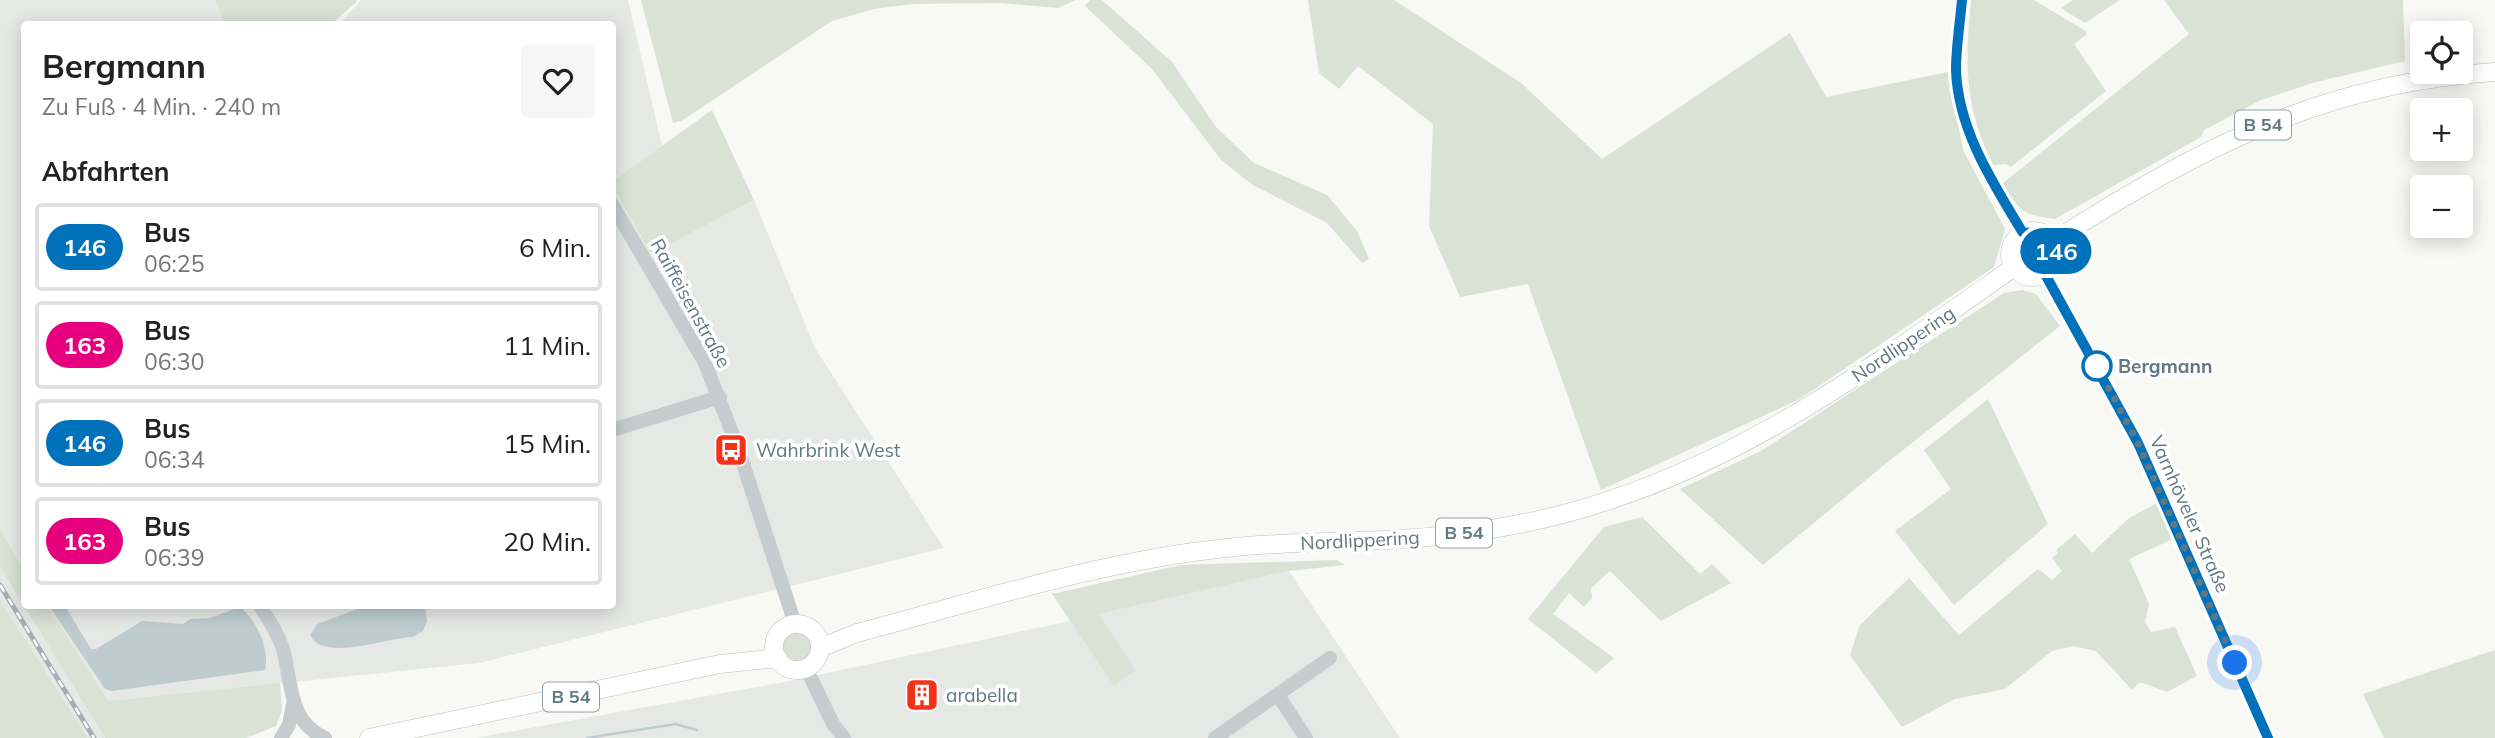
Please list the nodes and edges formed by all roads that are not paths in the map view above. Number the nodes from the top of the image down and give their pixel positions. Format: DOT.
graph roads {
  1 [pos="1962,0"];
  2 [pos="2495,72"];
  3 [pos="616,211"];
  4 [pos="2023,233"];
  5 [pos="2053,241"];
  6 [pos="2014,267"];
  7 [pos="2045,274"];
  8 [pos="720,397"];
  9 [pos="616,429"];
  10 [pos="262,609"];
  11 [pos="795,624"];
  12 [pos="818,641"];
  13 [pos="776,651"];
  14 [pos="1330,658"];
  15 [pos="806,668"];
  16 [pos="1278,695"];
  17 [pos="293,704"];
  18 [pos="281,738"];
  19 [pos="325,738"];
  20 [pos="369,738"];
  21 [pos="844,738"];
  22 [pos="1215,738"];
  23 [pos="1306,738"];
  24 [pos="2268,738"];
  1 -- 4 [label="street"];
  2 -- 5 [label="main road, B 54"];
  3 -- 8 [label="street, Raiffeisenstraße"];
  4 -- 5 [label="main road"];
  4 -- 6 [label="main road"];
  5 -- 7 [label="main road"];
  6 -- 7 [label="main road"];
  6 -- 12 [label="main road, Nordlippering / B 54"];
  7 -- 24 [label="street, Varnhöveler Straße"];
  8 -- 9 [label="street"];
  8 -- 11 [label="street, Raiffeisenstraße"];
  10 -- 17 [label="street"];
  11 -- 12 [label="main road"];
  11 -- 13 [label="main road"];
  12 -- 15 [label="main road"];
  13 -- 15 [label="main road"];
  13 -- 20 [label="main road, B 54"];
  14 -- 16 [label="street"];
  15 -- 21 [label="street"];
  16 -- 22 [label="street"];
  16 -- 23 [label="street"];
  17 -- 18 [label="street"];
  17 -- 19 [label="street"];
}
